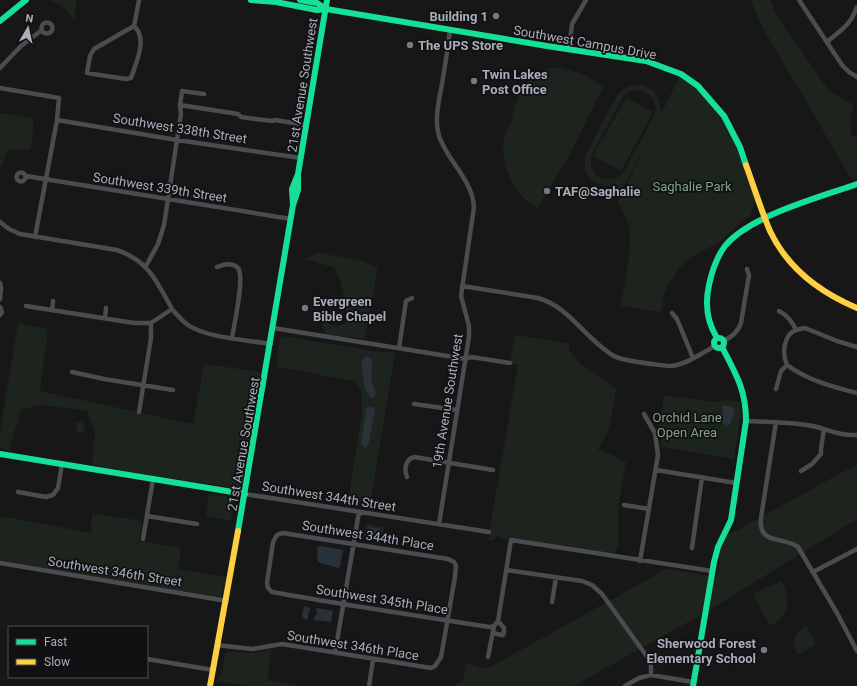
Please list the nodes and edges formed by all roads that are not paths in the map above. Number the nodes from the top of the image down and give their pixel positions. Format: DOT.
graph roads {
  1 [pos="26,0"];
  2 [pos="139,0"];
  3 [pos="251,0"];
  4 [pos="300,0"];
  5 [pos="327,0"];
  6 [pos="586,0"];
  7 [pos="801,0"];
  8 [pos="857,7"];
  9 [pos="326,9"];
  10 [pos="0,21"];
  11 [pos="134,26"];
  12 [pos="42,30"];
  13 [pos="450,30"];
  14 [pos="828,41"];
  15 [pos="569,49"];
  16 [pos="0,68"];
  17 [pos="857,77"];
  18 [pos="0,88"];
  19 [pos="204,94"];
  20 [pos="180,105"];
  21 [pos="57,120"];
  22 [pos="306,125"];
  23 [pos="177,140"];
  24 [pos="301,158"];
  25 [pos="26,176"];
  26 [pos="45,179"];
  27 [pos="857,184"];
  28 [pos="168,199"];
  29 [pos="766,217"];
  30 [pos="291,219"];
  31 [pos="0,222"];
  32 [pos="35,237"];
  33 [pos="146,266"];
  34 [pos="217,267"];
  35 [pos="747,269"];
  36 [pos="0,283"];
  37 [pos="462,286"];
  38 [pos="412,298"];
  39 [pos="0,299"];
  40 [pos="53,301"];
  41 [pos="26,306"];
  42 [pos="0,307"];
  43 [pos="106,308"];
  44 [pos="857,308"];
  45 [pos="172,309"];
  46 [pos="52,310"];
  47 [pos="779,311"];
  48 [pos="672,313"];
  49 [pos="0,315"];
  50 [pos="105,318"];
  51 [pos="151,324"];
  52 [pos="273,328"];
  53 [pos="796,330"];
  54 [pos="232,338"];
  55 [pos="717,338"];
  56 [pos="724,341"];
  57 [pos="271,344"];
  58 [pos="715,346"];
  59 [pos="722,347"];
  60 [pos="857,347"];
  61 [pos="399,348"];
  62 [pos="693,358"];
  63 [pos="466,359"];
  64 [pos="510,363"];
  65 [pos="787,366"];
  66 [pos="72,372"];
  67 [pos="144,385"];
  68 [pos="776,389"];
  69 [pos="173,390"];
  70 [pos="857,393"];
  71 [pos="414,404"];
  72 [pos="457,410"];
  73 [pos="139,412"];
  74 [pos="644,414"];
  75 [pos="746,421"];
  76 [pos="776,422"];
  77 [pos="824,429"];
  78 [pos="857,435"];
  79 [pos="0,454"];
  80 [pos="449,463"];
  81 [pos="62,464"];
  82 [pos="493,470"];
  83 [pos="656,470"];
  84 [pos="801,471"];
  85 [pos="407,477"];
  86 [pos="702,478"];
  87 [pos="153,479"];
  88 [pos="736,483"];
  89 [pos="18,492"];
  90 [pos="245,494"];
  91 [pos="624,505"];
  92 [pos="649,509"];
  93 [pos="359,512"];
  94 [pos="147,516"];
  95 [pos="197,524"];
  96 [pos="439,524"];
  97 [pos="489,532"];
  98 [pos="143,539"];
  99 [pos="353,544"];
  100 [pos="692,548"];
  101 [pos="857,549"];
  102 [pos="640,561"];
  103 [pos="0,563"];
  104 [pos="506,570"];
  105 [pos="712,572"];
  106 [pos="813,572"];
  107 [pos="556,578"];
  108 [pos="268,588"];
  109 [pos="227,601"];
  110 [pos="552,602"];
  111 [pos="343,604"];
  112 [pos="448,621"];
  113 [pos="498,621"];
  114 [pos="494,626"];
  115 [pos="493,632"];
  116 [pos="857,638"];
  117 [pos="852,640"];
  118 [pos="218,645"];
  119 [pos="857,649"];
  120 [pos="335,653"];
  121 [pos="488,657"];
  122 [pos="148,659"];
  123 [pos="373,660"];
  124 [pos="213,670"];
  125 [pos="652,675"];
  126 [pos="693,684"];
  127 [pos="210,686"];
  128 [pos="369,686"];
  129 [pos="625,686"];
  1 -- 10 [label="main road"];
  2 -- 11 [label="street"];
  3 -- 9 [label="main road"];
  4 -- 9 [label="main road"];
  5 -- 9 [label="main road, 21st Avenue Southwest"];
  6 -- 15 [label="street"];
  7 -- 14 [label="street"];
  8 -- 14 [label="street"];
  9 -- 13 [label="main road, Southwest Campus Drive"];
  9 -- 22 [label="main road, 21st Avenue Southwest"];
  11 -- 11 [label="street"];
  12 -- 16 [label="street"];
  13 -- 15 [label="main road, Southwest Campus Drive"];
  13 -- 37 [label="street, 19th Avenue Southwest"];
  14 -- 17 [label="street"];
  15 -- 29 [label="main road, Southwest Campus Drive"];
  18 -- 21 [label="street"];
  19 -- 20 [label="street"];
  20 -- 22 [label="street"];
  20 -- 23 [label="street"];
  21 -- 23 [label="street, Southwest 338th Street"];
  21 -- 26 [label="street"];
  22 -- 24 [label="main road, 21st Avenue Southwest"];
  23 -- 24 [label="street, Southwest 338th Street"];
  23 -- 28 [label="street"];
  24 -- 30 [label="main road, 21st Avenue Southwest"];
  25 -- 26 [label="street, Southwest 339th Street"];
  26 -- 28 [label="street, Southwest 339th Street"];
  26 -- 32 [label="street"];
  27 -- 29 [label="main road"];
  28 -- 30 [label="street, Southwest 339th Street"];
  28 -- 33 [label="street"];
  29 -- 44 [label="main road, Southwest Campus Drive"];
  29 -- 55 [label="main road"];
  30 -- 52 [label="main road, 21st Avenue Southwest"];
  31 -- 32 [label="street"];
  32 -- 33 [label="street"];
  33 -- 45 [label="street"];
  34 -- 54 [label="street"];
  35 -- 56 [label="street"];
  36 -- 39 [label="street"];
  37 -- 62 [label="street"];
  37 -- 63 [label="street, 19th Avenue Southwest"];
  38 -- 61 [label="street"];
  40 -- 46 [label="street"];
  41 -- 46 [label="street"];
  42 -- 49 [label="street"];
  43 -- 50 [label="street"];
  45 -- 51 [label="street"];
  45 -- 54 [label="street"];
  46 -- 50 [label="street"];
  47 -- 53 [label="street"];
  48 -- 62 [label="street"];
  50 -- 51 [label="street"];
  51 -- 67 [label="street"];
  52 -- 57 [label="main road, 21st Avenue Southwest"];
  52 -- 61 [label="street"];
  53 -- 60 [label="street"];
  53 -- 65 [label="street"];
  54 -- 57 [label="street"];
  55 -- 56 [label="main road"];
  55 -- 58 [label="main road"];
  56 -- 59 [label="main road"];
  57 -- 90 [label="main road, 21st Avenue Southwest"];
  58 -- 59 [label="main road"];
  58 -- 62 [label="street"];
  59 -- 75 [label="main road"];
  61 -- 63 [label="street"];
  63 -- 64 [label="street"];
  63 -- 72 [label="street, 19th Avenue Southwest"];
  65 -- 68 [label="street"];
  65 -- 70 [label="street"];
  66 -- 67 [label="street"];
  67 -- 69 [label="street"];
  67 -- 73 [label="street"];
  71 -- 72 [label="street"];
  72 -- 80 [label="street, 19th Avenue Southwest"];
  74 -- 83 [label="street"];
  75 -- 76 [label="street"];
  75 -- 88 [label="main road"];
  76 -- 77 [label="street"];
  76 -- 106 [label="street"];
  77 -- 78 [label="street"];
  77 -- 84 [label="street"];
  79 -- 81 [label="main road, Southwest 344th Street"];
  80 -- 82 [label="street"];
  80 -- 85 [label="street"];
  80 -- 96 [label="street, 19th Avenue Southwest"];
  81 -- 87 [label="main road, Southwest 344th Street"];
  81 -- 89 [label="street"];
  83 -- 86 [label="street"];
  83 -- 92 [label="street"];
  86 -- 88 [label="street"];
  86 -- 100 [label="street"];
  87 -- 90 [label="main road, Southwest 344th Street"];
  87 -- 94 [label="street"];
  88 -- 105 [label="main road"];
  90 -- 93 [label="street, Southwest 344th Street"];
  90 -- 109 [label="main road, 21st Avenue Southwest"];
  91 -- 92 [label="street"];
  92 -- 102 [label="street"];
  93 -- 96 [label="street, Southwest 344th Street"];
  93 -- 99 [label="street"];
  94 -- 95 [label="street"];
  94 -- 98 [label="street"];
  96 -- 97 [label="street, Southwest 344th Street"];
  99 -- 108 [label="street, Southwest 344th Place"];
  99 -- 111 [label="street"];
  99 -- 112 [label="street, Southwest 344th Place"];
  101 -- 106 [label="street"];
  102 -- 104 [label="street"];
  102 -- 105 [label="street"];
  103 -- 109 [label="street, Southwest 346th Street"];
  104 -- 107 [label="street"];
  104 -- 113 [label="street"];
  105 -- 126 [label="main road"];
  106 -- 117 [label="street"];
  107 -- 110 [label="street"];
  107 -- 125 [label="street"];
  108 -- 111 [label="street, Southwest 345th Place"];
  109 -- 118 [label="main road, 21st Avenue Southwest"];
  111 -- 112 [label="street, Southwest 345th Place"];
  111 -- 120 [label="street"];
  112 -- 114 [label="street, Southwest 345th Place"];
  112 -- 123 [label="street, Southwest 346th Place"];
  113 -- 114 [label="street"];
  113 -- 115 [label="street"];
  114 -- 115 [label="street"];
  115 -- 121 [label="street"];
  116 -- 117 [label="street"];
  117 -- 119 [label="street"];
  118 -- 120 [label="street, Southwest 346th Place"];
  118 -- 124 [label="main road, 21st Avenue Southwest"];
  120 -- 123 [label="street, Southwest 346th Place"];
  122 -- 124 [label="street"];
  123 -- 128 [label="street"];
  124 -- 127 [label="main road, 21st Avenue Southwest"];
  125 -- 126 [label="street"];
  125 -- 129 [label="street"];
}
